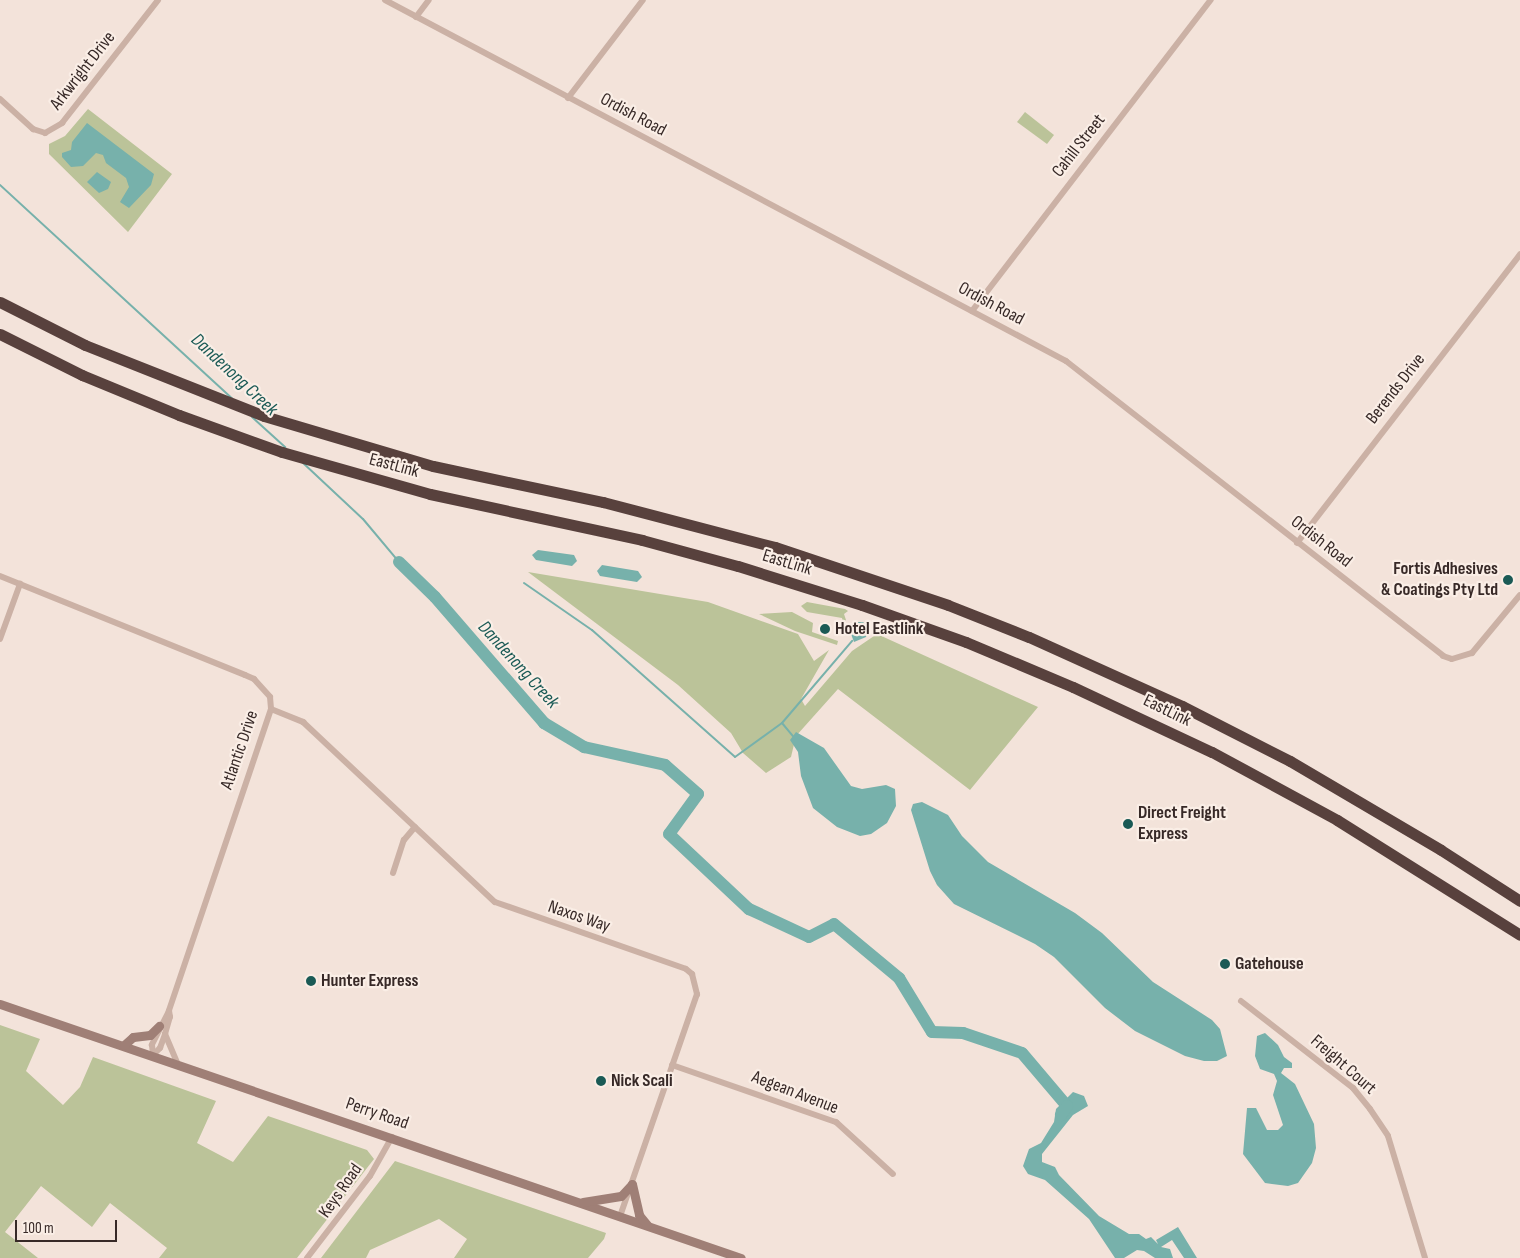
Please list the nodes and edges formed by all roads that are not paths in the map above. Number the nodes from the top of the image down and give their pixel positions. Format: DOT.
graph roads {
  1 [pos="158,0"];
  2 [pos="385,0"];
  3 [pos="429,0"];
  4 [pos="644,0"];
  5 [pos="1211,0"];
  6 [pos="416,16"];
  7 [pos="568,98"];
  8 [pos="0,99"];
  9 [pos="1520,254"];
  10 [pos="0,302"];
  11 [pos="972,311"];
  12 [pos="0,334"];
  13 [pos="1297,543"];
  14 [pos="0,576"];
  15 [pos="20,584"];
  16 [pos="1520,595"];
  17 [pos="0,639"];
  18 [pos="271,709"];
  19 [pos="415,827"];
  20 [pos="393,873"];
  21 [pos="1520,901"];
  22 [pos="1520,935"];
  23 [pos="1240,1001"];
  24 [pos="0,1004"];
  25 [pos="169,1011"];
  26 [pos="159,1026"];
  27 [pos="165,1034"];
  28 [pos="124,1045"];
  29 [pos="153,1055"];
  30 [pos="178,1064"];
  31 [pos="672,1065"];
  32 [pos="393,1136"];
  33 [pos="893,1174"];
  34 [pos="632,1184"];
  35 [pos="581,1202"];
  36 [pos="620,1216"];
  37 [pos="648,1225"];
  38 [pos="307,1258"];
  39 [pos="741,1258"];
  40 [pos="1425,1258"];
  1 -- 8 [label="street, Arkwright Drive"];
  2 -- 6 [label="street, Ordish Road"];
  3 -- 6 [label="street"];
  4 -- 7 [label="street"];
  5 -- 11 [label="street, Cahill Street"];
  6 -- 7 [label="street, Ordish Road"];
  7 -- 11 [label="street, Ordish Road"];
  9 -- 13 [label="street, Berends Drive"];
  10 -- 21 [label="highway, EastLink"];
  11 -- 13 [label="street, Ordish Road"];
  12 -- 22 [label="highway, EastLink"];
  13 -- 16 [label="street, Ordish Road"];
  14 -- 15 [label="street, Atlantic Drive"];
  15 -- 17 [label="street"];
  15 -- 18 [label="street, Atlantic Drive"];
  18 -- 19 [label="street, Naxos Way"];
  18 -- 25 [label="street, Atlantic Drive"];
  19 -- 20 [label="street"];
  19 -- 31 [label="street, Naxos Way"];
  23 -- 40 [label="street, Freight Court"];
  24 -- 28 [label="main road, Perry Road"];
  25 -- 26 [label="street, Atlantic Drive"];
  25 -- 27 [label="street, Atlantic Drive"];
  26 -- 28 [label="main road"];
  26 -- 29 [label="street, Atlantic Drive"];
  27 -- 29 [label="street, Atlantic Drive"];
  27 -- 30 [label="street"];
  28 -- 29 [label="main road, Perry Road"];
  29 -- 30 [label="main road, Perry Road"];
  30 -- 32 [label="main road, Perry Road"];
  31 -- 33 [label="street, Aegean Avenue"];
  31 -- 34 [label="street, Naxos Way"];
  32 -- 35 [label="main road, Perry Road"];
  32 -- 38 [label="street, Keys Road"];
  34 -- 35 [label="main road"];
  34 -- 36 [label="street, Naxos Way"];
  34 -- 37 [label="main road"];
  35 -- 36 [label="main road, Perry Road"];
  36 -- 37 [label="main road, Perry Road"];
  37 -- 39 [label="main road, Perry Road"];
}
